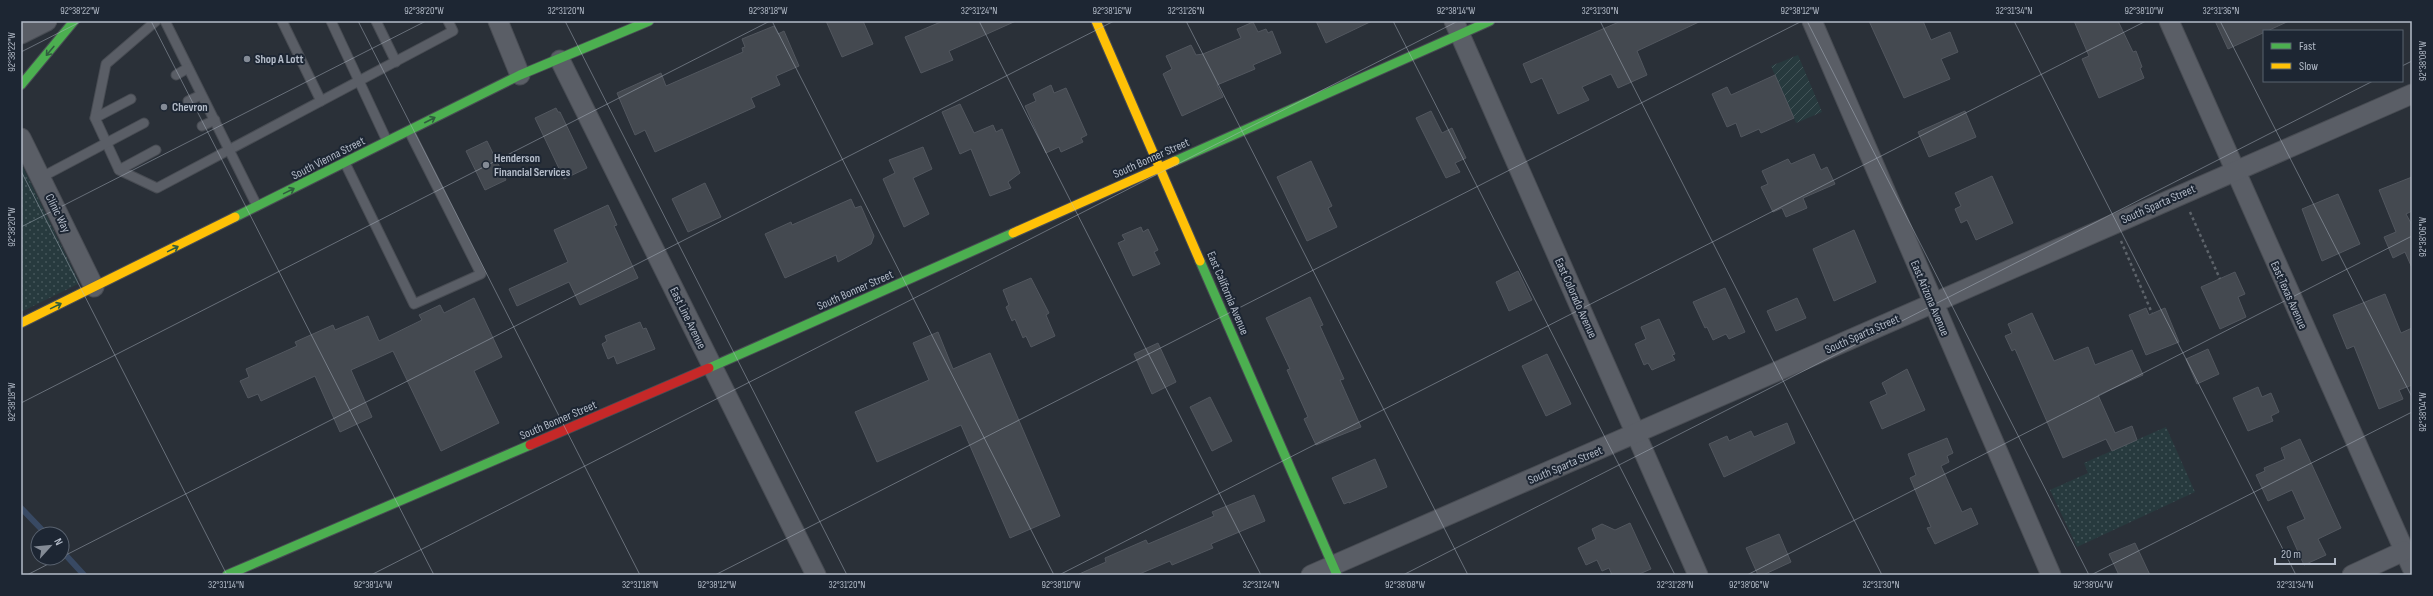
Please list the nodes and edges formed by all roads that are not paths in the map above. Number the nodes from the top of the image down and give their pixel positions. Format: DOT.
graph roads {
  1 [pos="47,21"];
  2 [pos="74,21"];
  3 [pos="156,21"];
  4 [pos="165,21"];
  5 [pos="282,21"];
  6 [pos="331,21"];
  7 [pos="376,21"];
  8 [pos="448,21"];
  9 [pos="498,21"];
  10 [pos="649,21"];
  11 [pos="1096,21"];
  12 [pos="1490,21"];
  13 [pos="1812,21"];
  14 [pos="2169,21"];
  15 [pos="1457,28"];
  16 [pos="21,34"];
  17 [pos="560,60"];
  18 [pos="396,62"];
  19 [pos="188,68"];
  20 [pos="176,75"];
  21 [pos="520,75"];
  22 [pos="360,81"];
  23 [pos="21,85"];
  24 [pos="2412,94"];
  25 [pos="201,95"];
  26 [pos="131,99"];
  27 [pos="188,101"];
  28 [pos="322,101"];
  29 [pos="94,118"];
  30 [pos="215,120"];
  31 [pos="144,123"];
  32 [pos="202,126"];
  33 [pos="409,131"];
  34 [pos="21,138"];
  35 [pos="387,142"];
  36 [pos="106,143"];
  37 [pos="156,150"];
  38 [pos="229,151"];
  39 [pos="345,163"];
  40 [pos="1160,167"];
  41 [pos="119,170"];
  42 [pos="2234,171"];
  43 [pos="40,178"];
  44 [pos="257,207"];
  45 [pos="94,288"];
  46 [pos="1932,304"];
  47 [pos="21,323"];
  48 [pos="712,367"];
  49 [pos="1636,434"];
  50 [pos="2404,551"];
  51 [pos="2412,568"];
  52 [pos="1335,570"];
  53 [pos="227,575"];
  54 [pos="816,575"];
  55 [pos="1311,575"];
  56 [pos="1698,575"];
  57 [pos="2051,575"];
  58 [pos="2352,575"];
  1 -- 16 [label="street"];
  2 -- 23 [label="main road, one-way"];
  3 -- 29 [label="lane"];
  4 -- 19 [label="lane"];
  5 -- 28 [label="lane"];
  6 -- 22 [label="lane"];
  7 -- 18 [label="lane"];
  8 -- 18 [label="lane"];
  9 -- 21 [label="street"];
  10 -- 17 [label="main road, South Vienna Street"];
  11 -- 40 [label="main road, East California Avenue"];
  12 -- 15 [label="main road, South Bonner Street"];
  13 -- 46 [label="street, East Arizona Avenue"];
  14 -- 42 [label="street, East Texas Avenue"];
  15 -- 40 [label="main road, South Bonner Street"];
  15 -- 49 [label="street, East Colorado Avenue"];
  17 -- 21 [label="main road, South Vienna Street"];
  17 -- 48 [label="street, East Line Avenue"];
  18 -- 22 [label="lane"];
  19 -- 20 [label="lane"];
  19 -- 25 [label="lane"];
  33 -- 21 [label="main road, South Vienna Street, one-way"];
  22 -- 28 [label="lane"];
  22 -- 35 [label="lane"];
  24 -- 42 [label="street, South Sparta Street"];
  25 -- 27 [label="lane"];
  25 -- 30 [label="lane"];
  26 -- 29 [label="lane"];
  28 -- 38 [label="lane"];
  29 -- 36 [label="lane"];
  30 -- 32 [label="lane"];
  30 -- 38 [label="lane"];
  31 -- 36 [label="lane"];
  33 -- 35 [label="main road, South Vienna Street"];
  33 -- 39 [label="lane"];
  34 -- 43 [label="street, Clinic Way"];
  35 -- 39 [label="main road, South Vienna Street"];
  36 -- 41 [label="lane"];
  36 -- 43 [label="lane"];
  37 -- 41 [label="lane"];
  38 -- 41 [label="lane"];
  38 -- 44 [label="lane"];
  44 -- 39 [label="main road, South Vienna Street, one-way"];
  40 -- 48 [label="main road, South Bonner Street"];
  40 -- 52 [label="main road, East California Avenue"];
  42 -- 46 [label="street, South Sparta Street"];
  42 -- 50 [label="street, East Texas Avenue"];
  43 -- 45 [label="street, Clinic Way"];
  45 -- 44 [label="main road, South Vienna Street, one-way"];
  47 -- 45 [label="main road, South Vienna Street, one-way"];
  46 -- 49 [label="street, South Sparta Street"];
  46 -- 57 [label="street, East Arizona Avenue"];
  48 -- 53 [label="main road, South Bonner Street"];
  48 -- 54 [label="street, East Line Avenue"];
  49 -- 52 [label="street, South Sparta Street"];
  49 -- 56 [label="street, East Colorado Avenue"];
  50 -- 51 [label="street, East Texas Avenue"];
  50 -- 58 [label="street"];
  52 -- 55 [label="street, South Sparta Street"];
}
